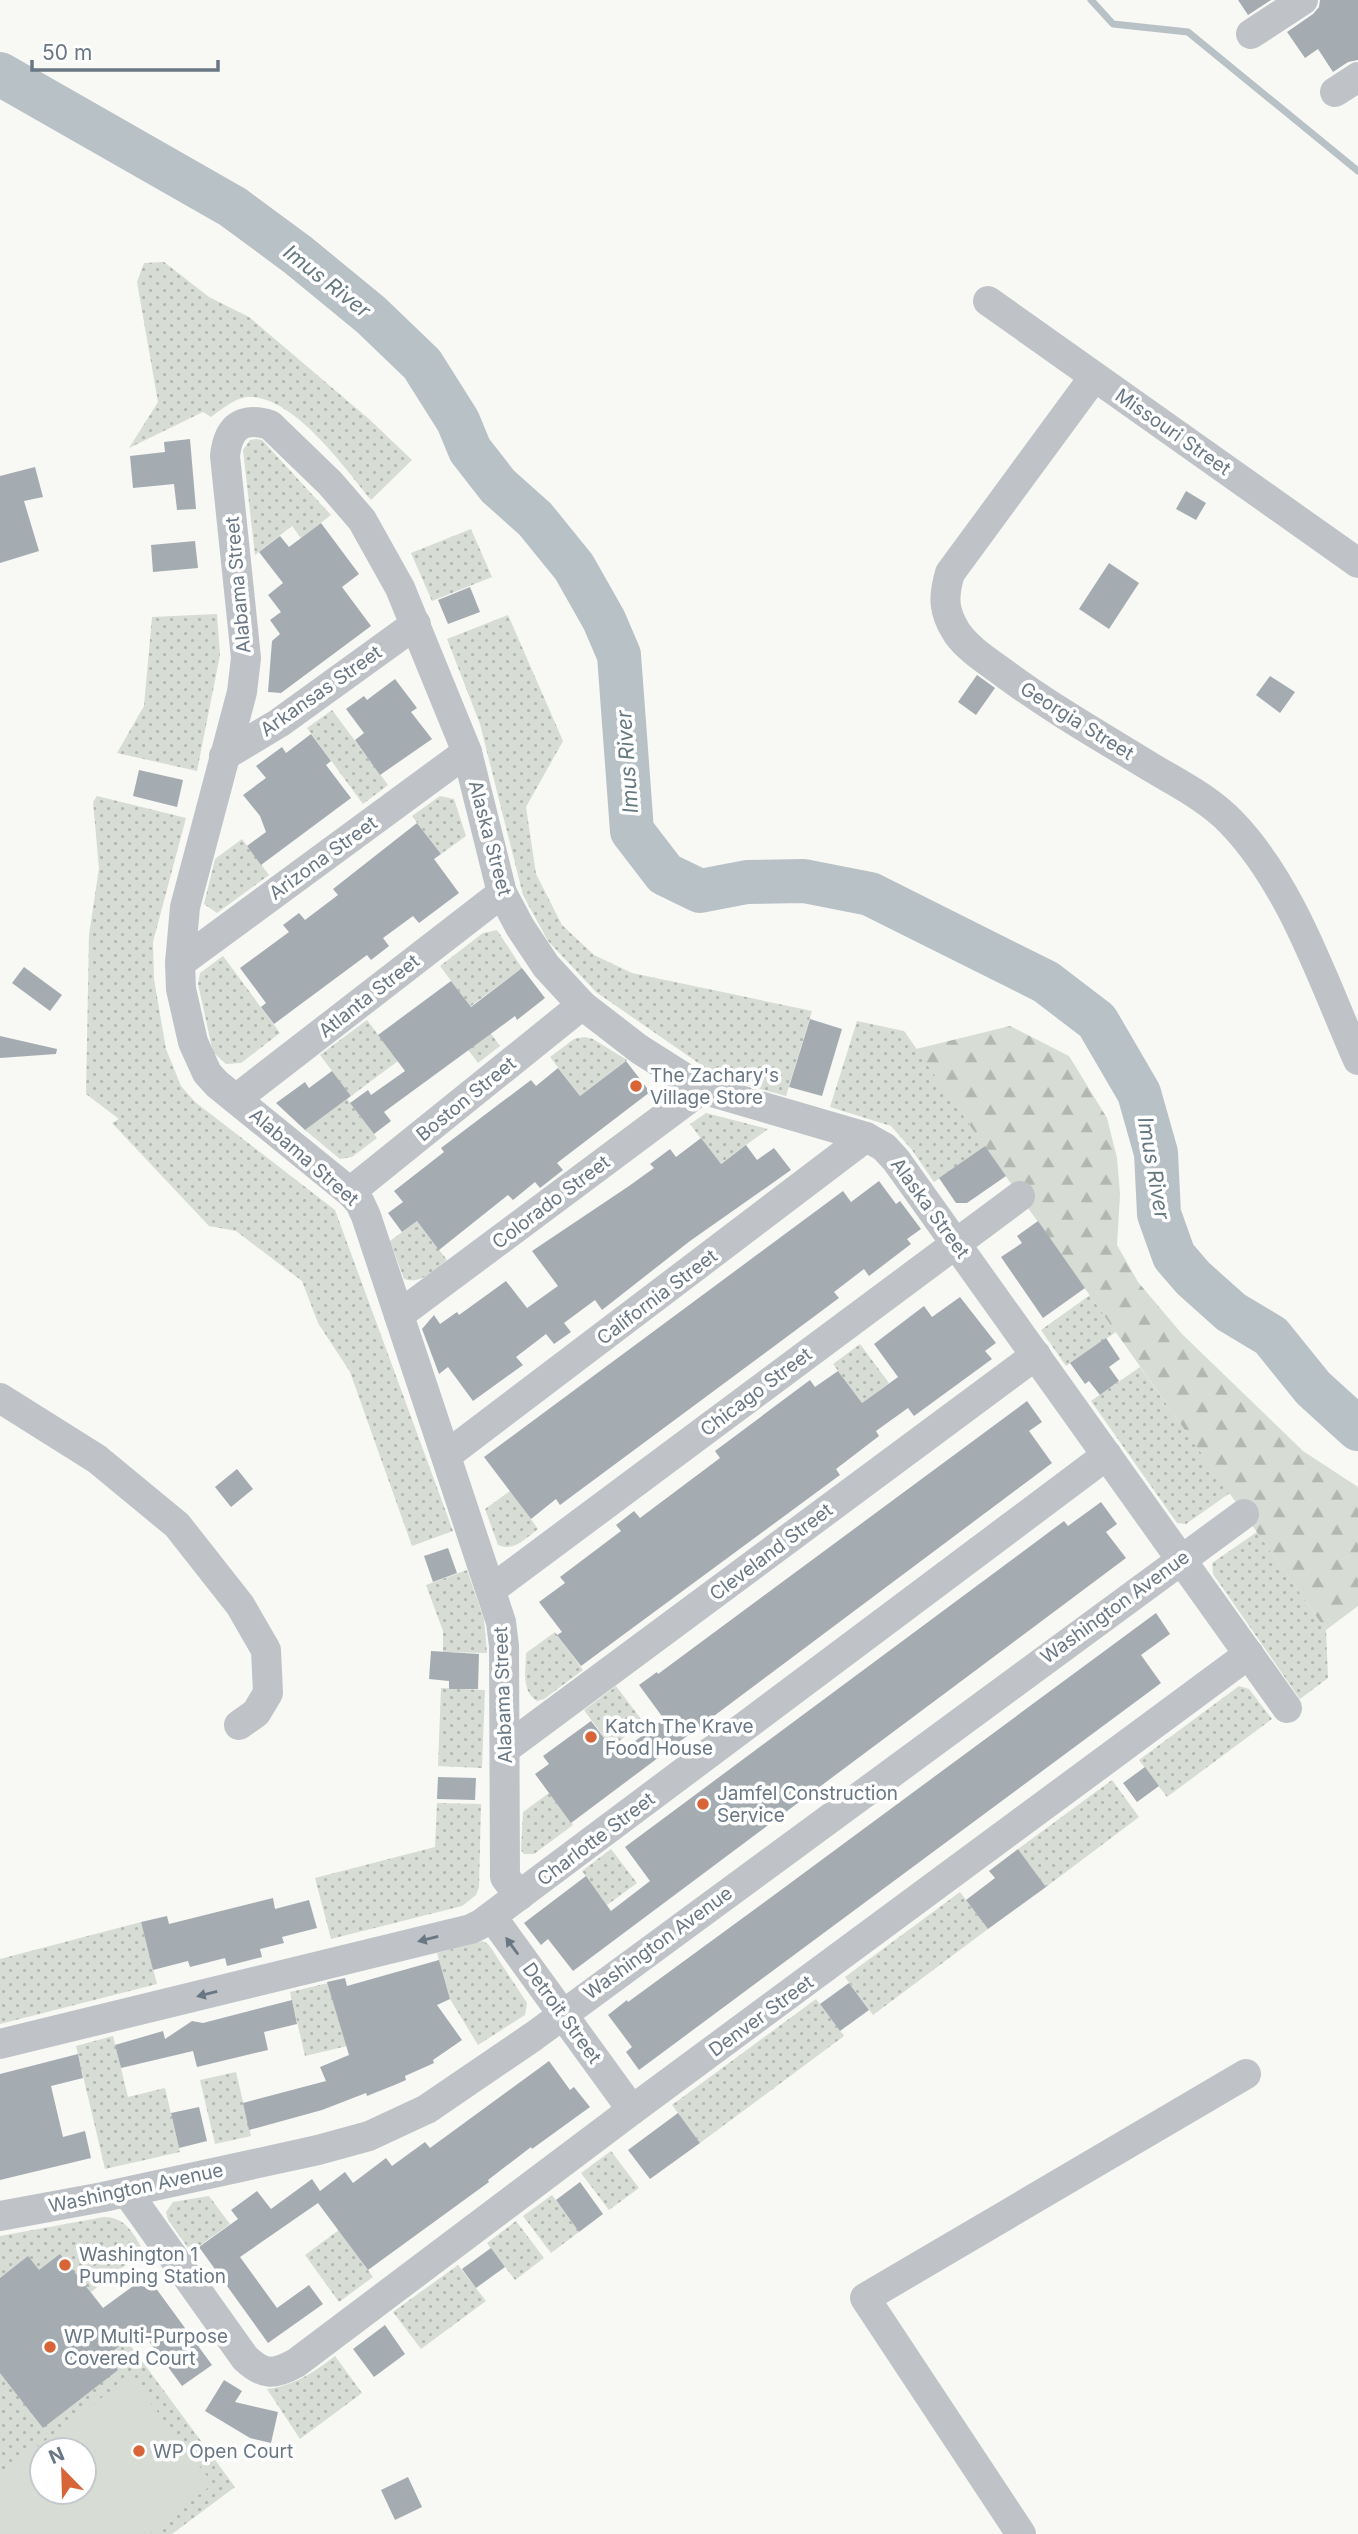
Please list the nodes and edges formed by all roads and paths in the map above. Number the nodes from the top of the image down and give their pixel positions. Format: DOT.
graph roads {
  1 [pos="1303,0"];
  2 [pos="1251,34"];
  3 [pos="988,301"];
  4 [pos="1094,377"];
  5 [pos="237,426"];
  6 [pos="1358,563"];
  7 [pos="416,624"];
  8 [pos="467,752"];
  9 [pos="225,756"];
  10 [pos="502,892"];
  11 [pos="180,963"];
  12 [pos="582,1005"];
  13 [pos="1358,1060"];
  14 [pos="702,1089"];
  15 [pos="236,1099"];
  16 [pos="866,1137"];
  17 [pos="350,1192"];
  18 [pos="1020,1196"];
  19 [pos="956,1244"];
  20 [pos="400,1315"];
  21 [pos="1036,1355"];
  22 [pos="0,1398"];
  23 [pos="447,1455"];
  24 [pos="1107,1455"];
  25 [pos="1244,1514"];
  26 [pos="1181,1559"];
  27 [pos="492,1589"];
  28 [pos="1249,1654"];
  29 [pos="1287,1708"];
  30 [pos="239,1725"];
  31 [pos="505,1749"];
  32 [pos="519,1896"];
  33 [pos="492,1917"];
  34 [pos="562,2014"];
  35 [pos="0,2044"];
  36 [pos="1246,2074"];
  37 [pos="632,2110"];
  38 [pos="127,2192"];
  39 [pos="0,2216"];
  40 [pos="1021,2534"];
  1 -- 2 [label="street"];
  3 -- 4 [label="street, Missouri Street"];
  4 -- 6 [label="street, Missouri Street"];
  4 -- 13 [label="street, Georgia Street"];
  5 -- 7 [label="street, Alaska Street"];
  5 -- 9 [label="street, Alabama Street"];
  7 -- 8 [label="street, Alaska Street"];
  7 -- 9 [label="street, Arkansas Street"];
  8 -- 10 [label="street, Alaska Street"];
  8 -- 11 [label="street, Arizona Street"];
  9 -- 11 [label="street, Alabama Street"];
  10 -- 12 [label="street, Alaska Street"];
  10 -- 15 [label="street, Atlanta Street"];
  11 -- 15 [label="street, Alabama Street"];
  12 -- 14 [label="street, Alaska Street"];
  12 -- 17 [label="street, Boston Street"];
  14 -- 16 [label="street, Alaska Street"];
  14 -- 20 [label="street, Colorado Street"];
  15 -- 17 [label="street, Alabama Street"];
  16 -- 19 [label="street, Alaska Street"];
  16 -- 23 [label="street, California Street"];
  17 -- 20 [label="street, Alabama Street"];
  18 -- 19 [label="street, Chicago Street"];
  19 -- 21 [label="street, Alaska Street"];
  19 -- 27 [label="street, Chicago Street"];
  20 -- 23 [label="street, Alabama Street"];
  21 -- 24 [label="street, Alaska Street"];
  21 -- 31 [label="street, Cleveland Street"];
  22 -- 30 [label="street"];
  23 -- 27 [label="street, Alabama Street"];
  24 -- 26 [label="street, Alaska Street"];
  24 -- 32 [label="street, Charlotte Street"];
  25 -- 26 [label="street, Washington Avenue"];
  26 -- 28 [label="street, Alaska Street"];
  26 -- 34 [label="street, Washington Avenue"];
  27 -- 31 [label="street, Alabama Street"];
  28 -- 29 [label="street, Alaska Street"];
  28 -- 37 [label="street, Denver Street"];
  31 -- 32 [label="street, Alabama Street"];
  32 -- 33 [label="street, Charlotte Street"];
  34 -- 33 [label="street, Detroit Street, one-way"];
  33 -- 35 [label="street, Charlotte Street, one-way"];
  34 -- 37 [label="street, Detroit Street"];
  34 -- 38 [label="street, Washington Avenue"];
  36 -- 40 [label="street"];
  37 -- 38 [label="street, Denver Street"];
  38 -- 39 [label="street, Washington Avenue"];
}
